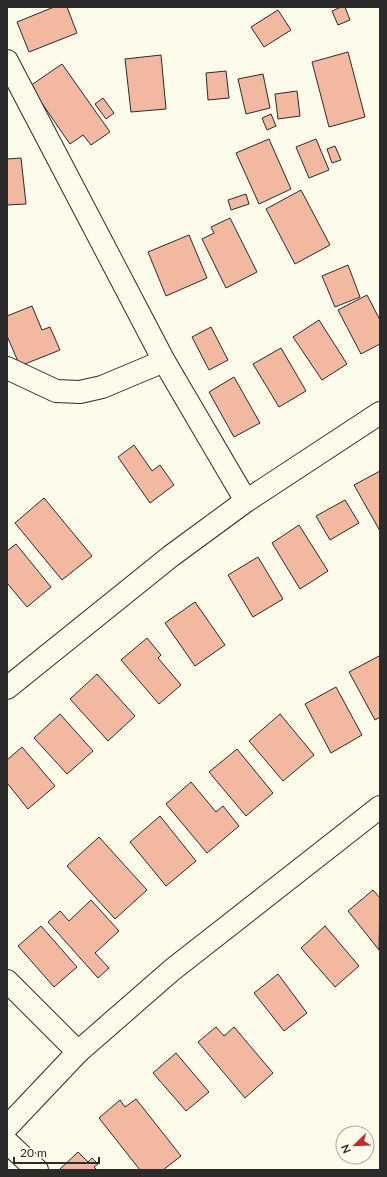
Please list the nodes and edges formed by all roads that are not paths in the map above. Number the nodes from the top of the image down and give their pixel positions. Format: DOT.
graph roads {
  1 [pos="7,61"];
  2 [pos="164,361"];
  3 [pos="7,368"];
  4 [pos="380,413"];
  5 [pos="246,501"];
  6 [pos="7,688"];
  7 [pos="380,807"];
  8 [pos="7,981"];
  9 [pos="78,1052"];
  10 [pos="7,1127"];
  11 [pos="7,1142"];
  12 [pos="37,1170"];
  1 -- 2 [label="street"];
  2 -- 3 [label="street"];
  2 -- 5 [label="street"];
  4 -- 5 [label="street"];
  5 -- 6 [label="street"];
  7 -- 9 [label="street"];
  8 -- 9 [label="street"];
  9 -- 10 [label="street"];
  11 -- 12 [label="street"];
}
